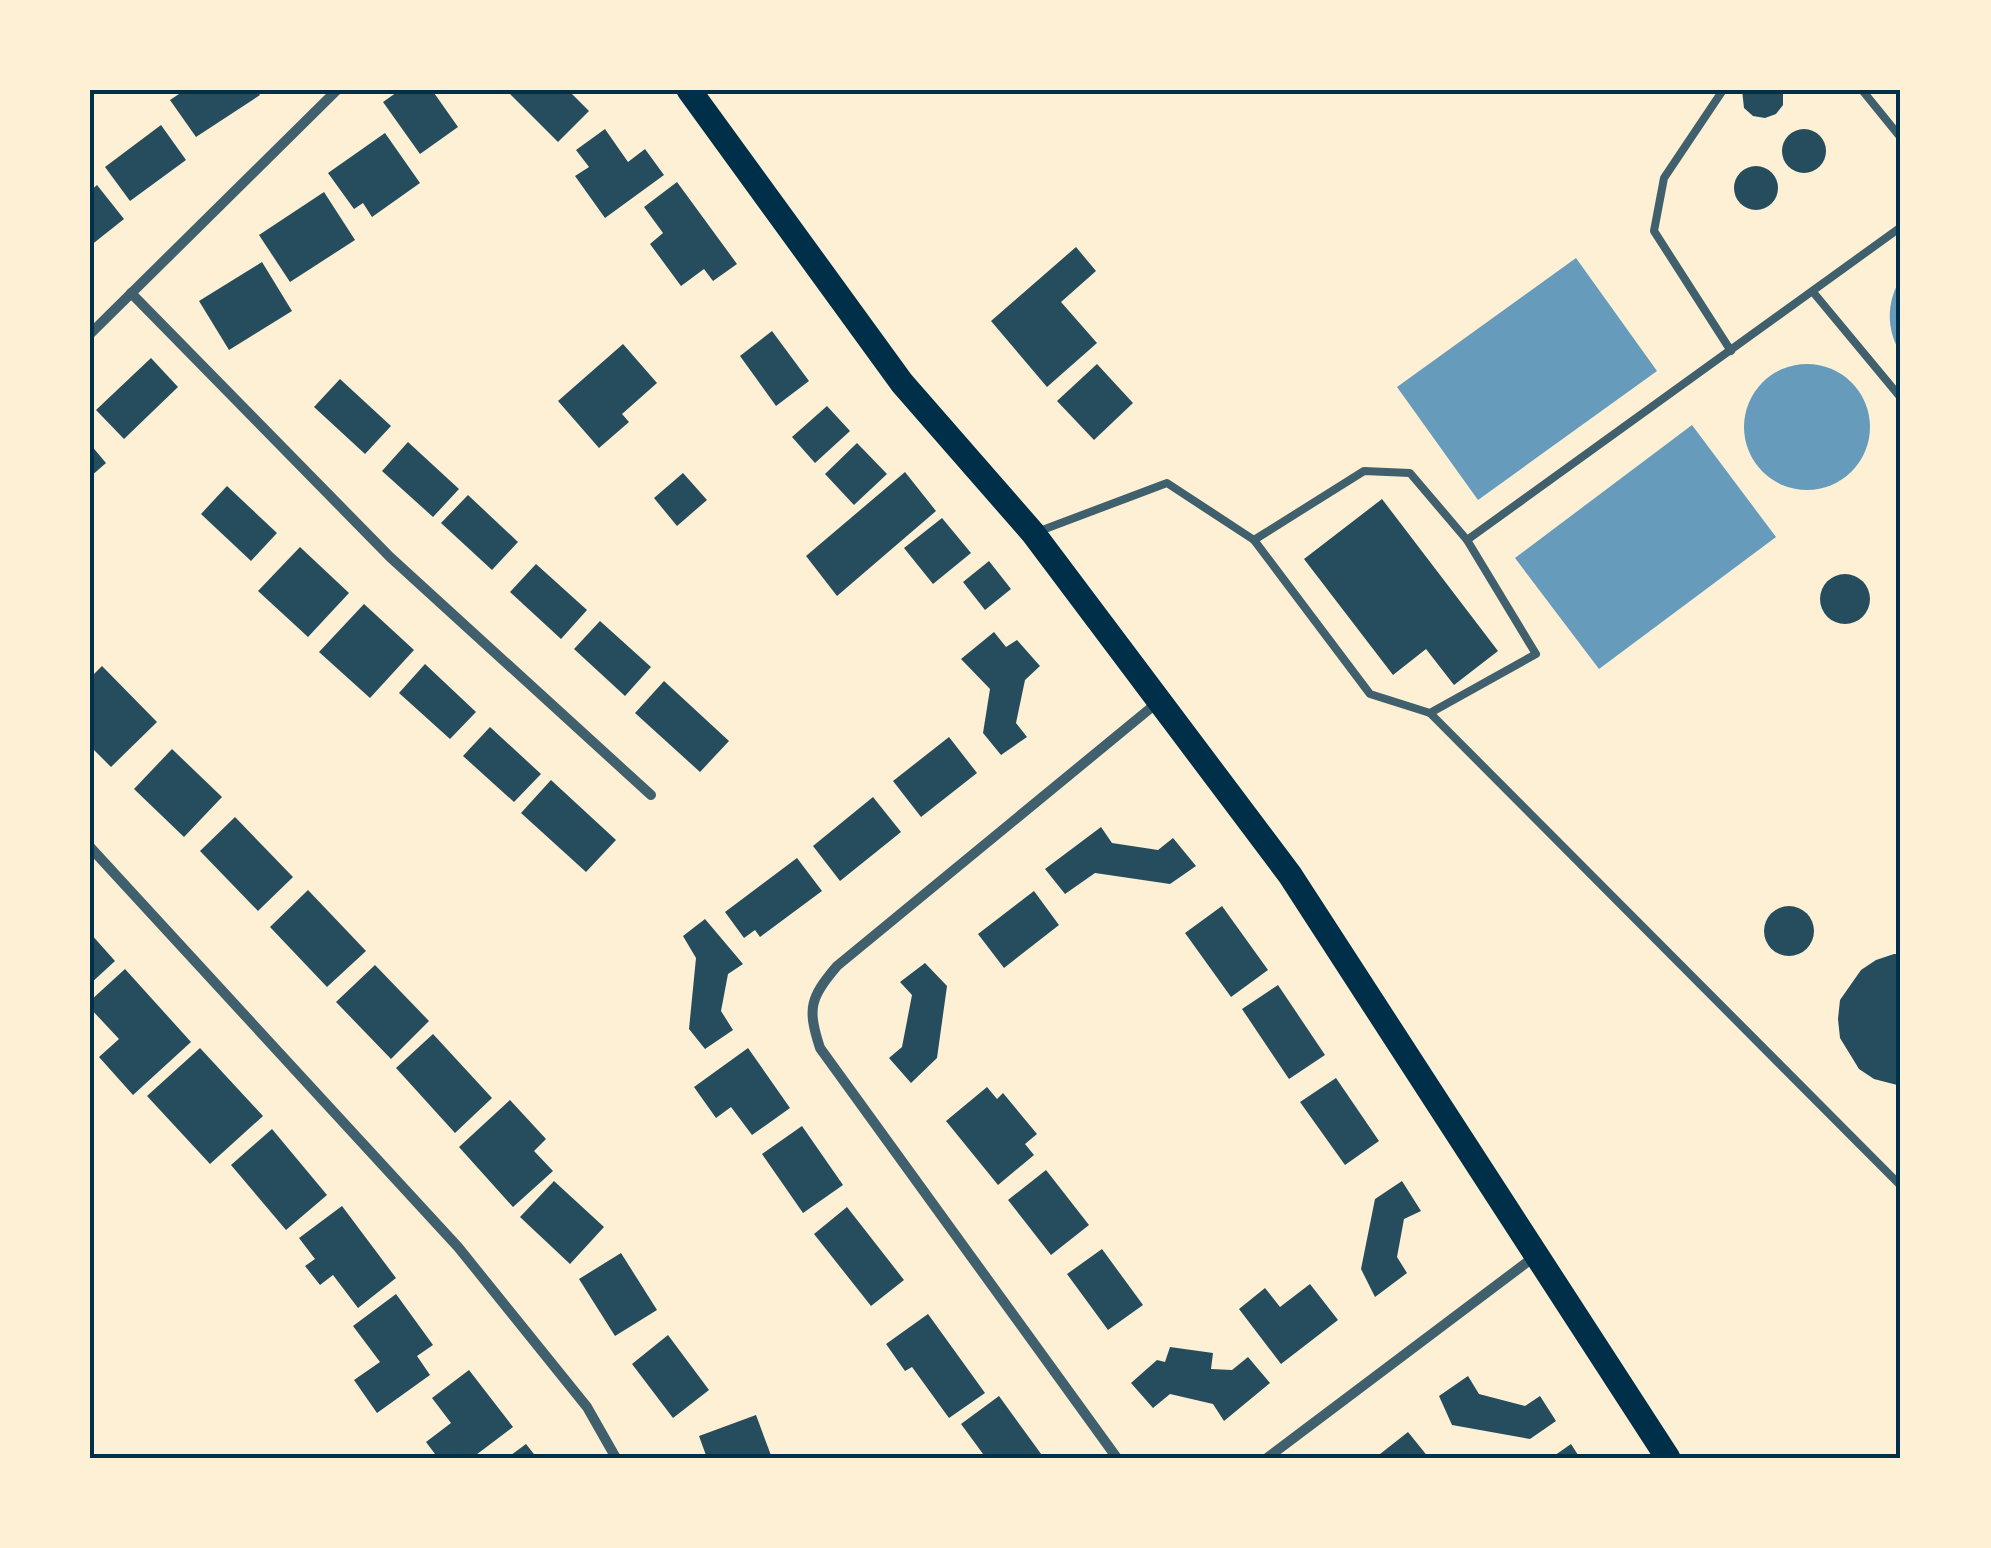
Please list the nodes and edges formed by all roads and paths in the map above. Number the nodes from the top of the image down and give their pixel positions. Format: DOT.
graph roads {
  1 [pos="338,90"];
  2 [pos="690,90"];
  3 [pos="1724,90"];
  4 [pos="1862,90"];
  5 [pos="1901,138"];
  6 [pos="1901,227"];
  7 [pos="1813,292"];
  8 [pos="130,294"];
  9 [pos="90,334"];
  10 [pos="1731,351"];
  11 [pos="1901,398"];
  12 [pos="1033,533"];
  13 [pos="1254,540"];
  14 [pos="1467,540"];
  15 [pos="1158,702"];
  16 [pos="1430,713"];
  17 [pos="652,795"];
  18 [pos="90,847"];
  19 [pos="1901,1186"];
  20 [pos="1537,1255"];
  21 [pos="616,1458"];
  22 [pos="1117,1458"];
  23 [pos="1268,1458"];
  24 [pos="1668,1458"];
  1 -- 8 [label="street"];
  2 -- 12 [label="main road"];
  3 -- 10 [label="lane"];
  4 -- 5 [label="lane"];
  6 -- 7 [label="lane"];
  7 -- 10 [label="lane"];
  7 -- 11 [label="lane"];
  8 -- 9 [label="street"];
  8 -- 17 [label="street"];
  10 -- 14 [label="lane"];
  12 -- 13 [label="lane"];
  12 -- 15 [label="main road"];
  13 -- 14 [label="lane"];
  13 -- 16 [label="lane"];
  14 -- 16 [label="lane"];
  15 -- 20 [label="main road"];
  15 -- 22 [label="street"];
  16 -- 19 [label="lane"];
  18 -- 21 [label="street"];
  20 -- 23 [label="street"];
  20 -- 24 [label="main road"];
}
